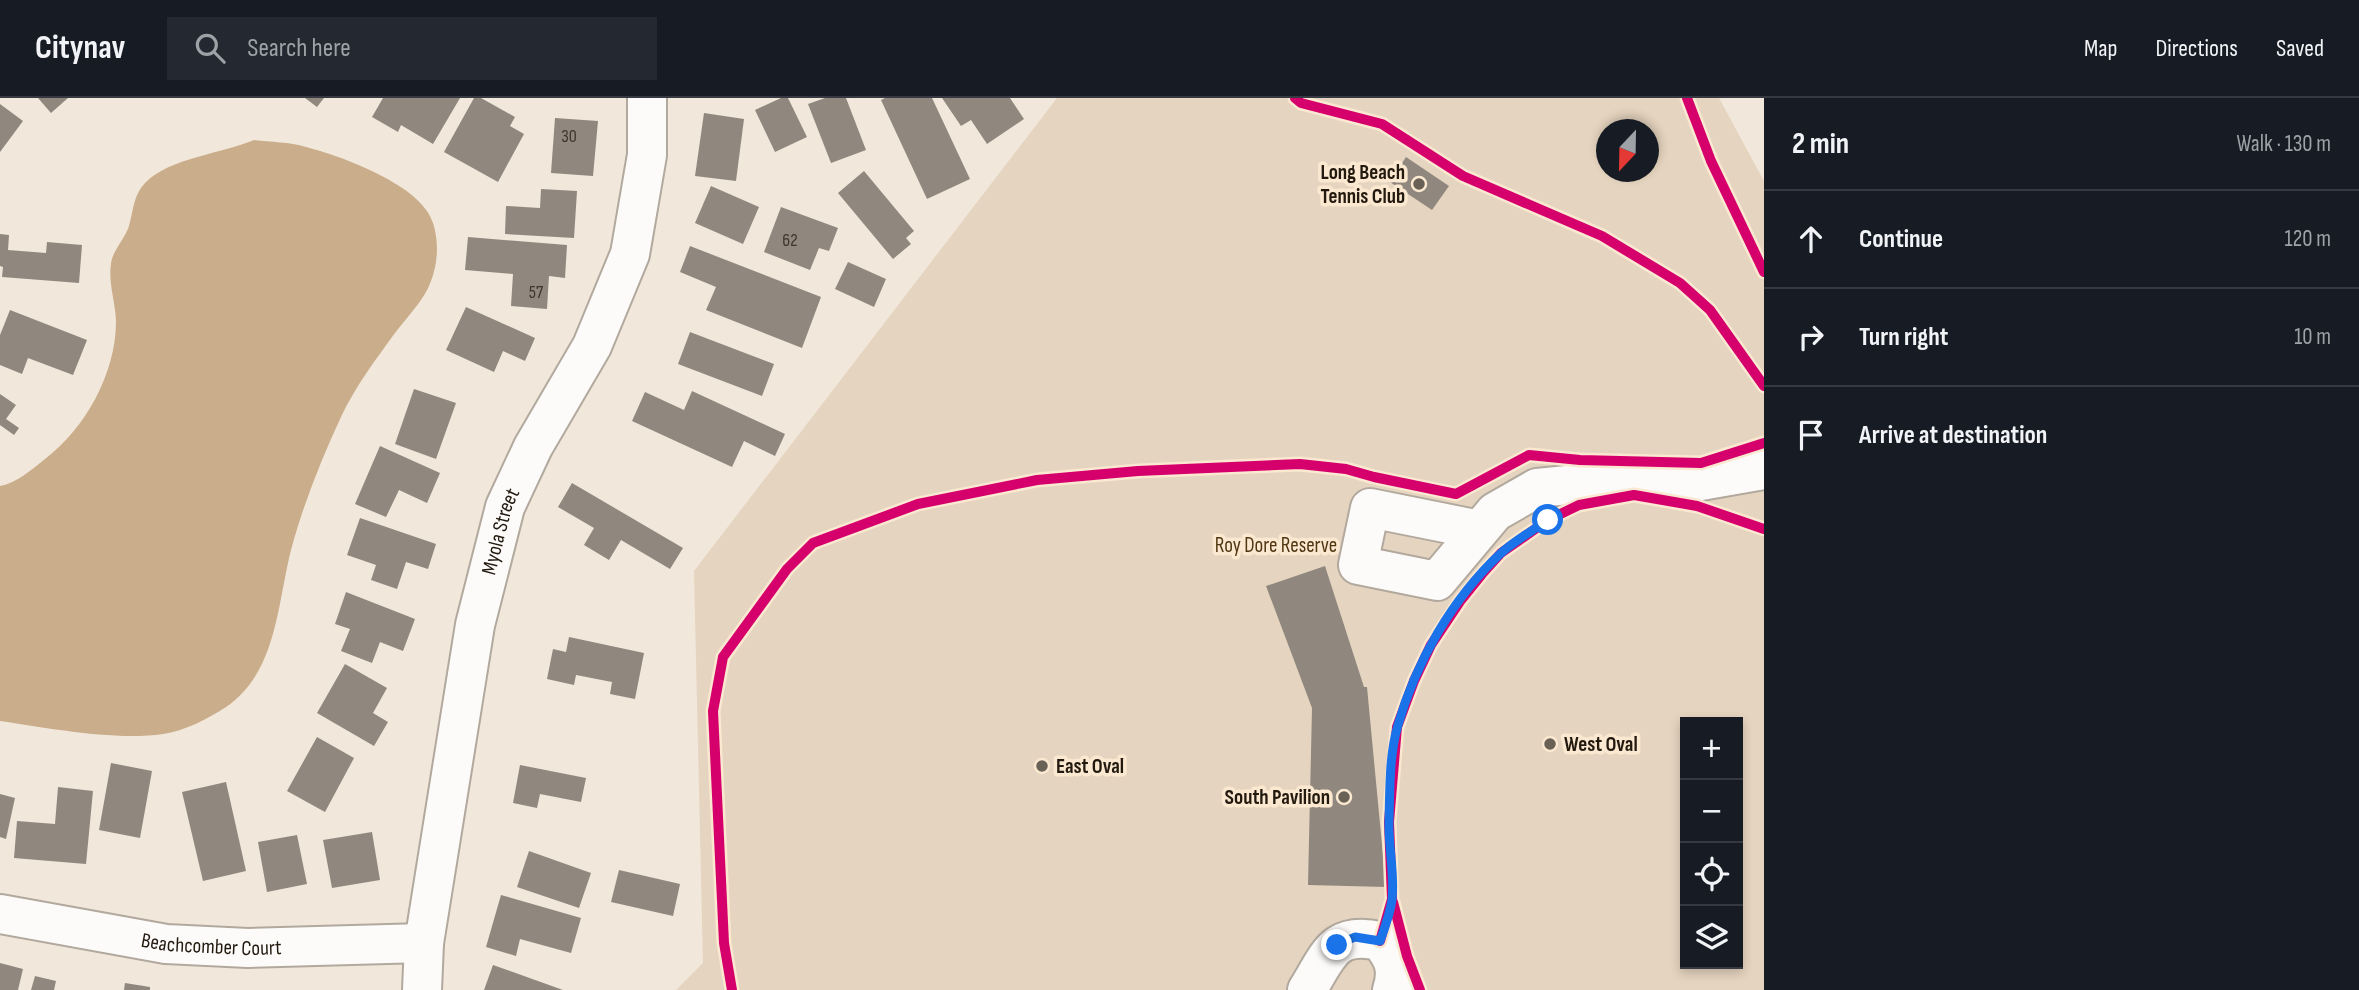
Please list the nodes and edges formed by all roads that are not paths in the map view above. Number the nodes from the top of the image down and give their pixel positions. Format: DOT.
graph roads {
  1 [pos="647,98"];
  2 [pos="1764,470"];
  3 [pos="1480,530"];
  4 [pos="0,914"];
  5 [pos="424,943"];
  6 [pos="422,990"];
  7 [pos="1307,990"];
  8 [pos="1392,990"];
  1 -- 5 [label="street, Myola Street"];
  2 -- 3 [label="street"];
  4 -- 5 [label="street, Beachcomber Court"];
  5 -- 6 [label="street, Myola Street"];
  7 -- 8 [label="street"];
}
